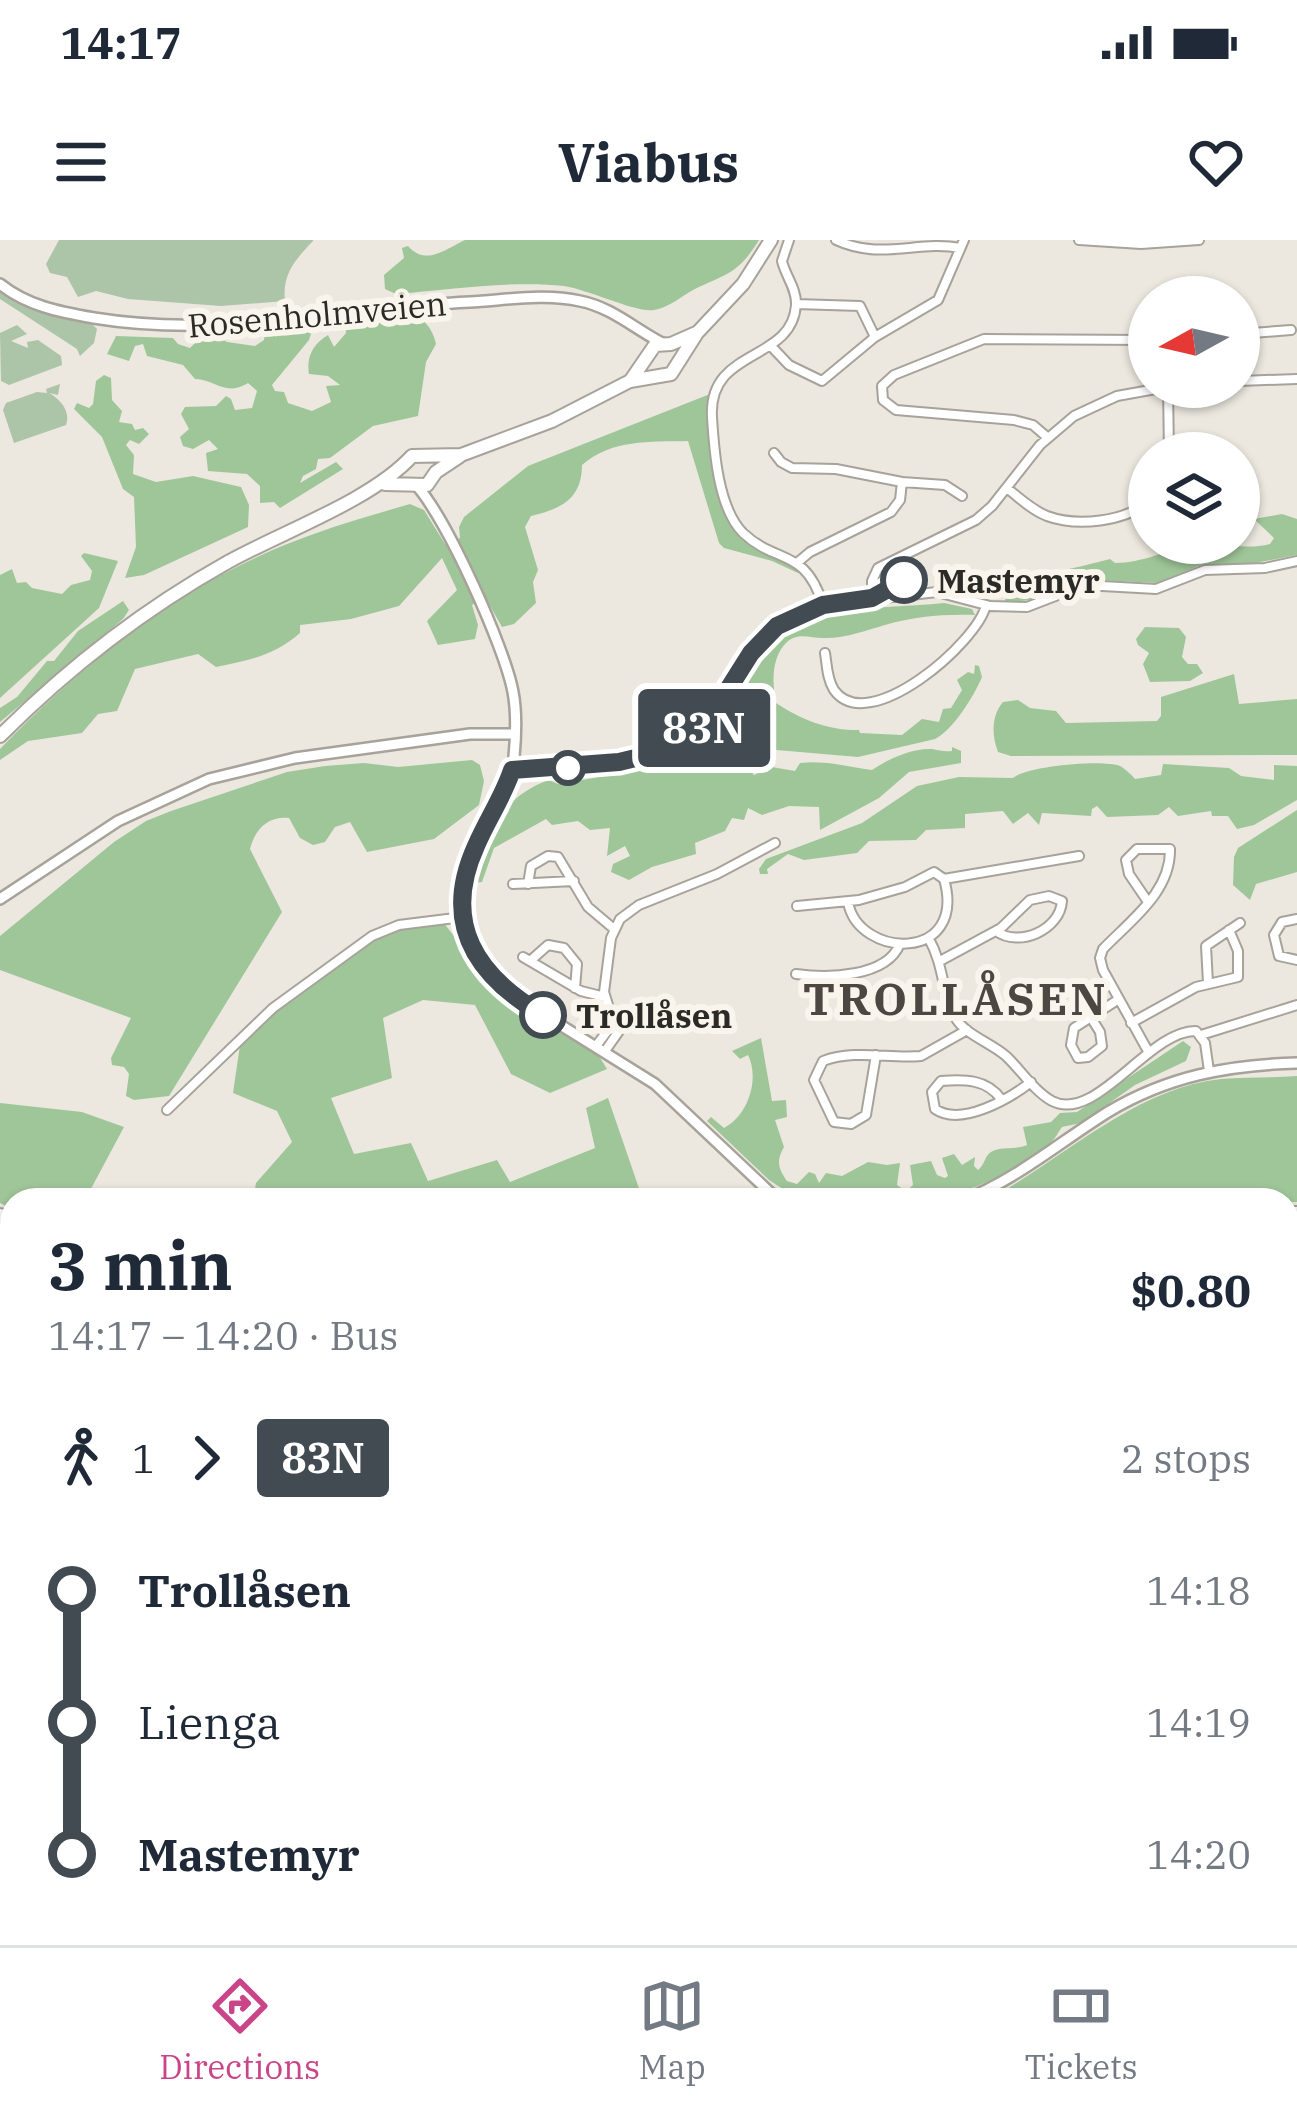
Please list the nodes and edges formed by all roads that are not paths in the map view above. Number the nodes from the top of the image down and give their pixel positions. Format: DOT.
graph roads {
  1 [pos="771,240"];
  2 [pos="789,240"];
  3 [pos="836,240"];
  4 [pos="1079,240"];
  5 [pos="1199,240"];
  6 [pos="962,244"];
  7 [pos="0,284"];
  8 [pos="796,304"];
  9 [pos="634,328"];
  10 [pos="1292,330"];
  11 [pos="697,332"];
  12 [pos="1260,332"];
  13 [pos="874,337"];
  14 [pos="1128,340"];
  15 [pos="666,343"];
  16 [pos="770,345"];
  17 [pos="648,357"];
  18 [pos="681,358"];
  19 [pos="658,374"];
  20 [pos="1297,380"];
  21 [pos="630,381"];
  22 [pos="1260,381"];
  23 [pos="1128,395"];
  24 [pos="1047,437"];
  25 [pos="775,453"];
  26 [pos="460,455"];
  27 [pos="430,458"];
  28 [pos="405,465"];
  29 [pos="435,476"];
  30 [pos="902,482"];
  31 [pos="382,484"];
  32 [pos="413,484"];
  33 [pos="1007,488"];
  34 [pos="962,496"];
  35 [pos="436,509"];
  36 [pos="1128,512"];
  37 [pos="1297,561"];
  38 [pos="798,562"];
  39 [pos="872,598"];
  40 [pos="823,605"];
  41 [pos="986,605"];
  42 [pos="825,653"];
  43 [pos="515,734"];
  44 [pos="0,736"];
  45 [pos="512,770"];
  46 [pos="775,843"];
  47 [pos="1079,856"];
  48 [pos="944,879"];
  49 [pos="574,881"];
  50 [pos="514,884"];
  51 [pos="528,884"];
  52 [pos="0,899"];
  53 [pos="848,902"];
  54 [pos="1148,902"];
  55 [pos="797,906"];
  56 [pos="463,916"];
  57 [pos="1297,919"];
  58 [pos="1240,923"];
  59 [pos="614,929"];
  60 [pos="1228,930"];
  61 [pos="996,931"];
  62 [pos="928,939"];
  63 [pos="900,944"];
  64 [pos="1297,960"];
  65 [pos="940,961"];
  66 [pos="796,974"];
  67 [pos="1208,983"];
  68 [pos="575,988"];
  69 [pos="604,997"];
  70 [pos="1118,998"];
  71 [pos="1297,1005"];
  72 [pos="1090,1016"];
  73 [pos="1131,1023"];
  74 [pos="967,1030"];
  75 [pos="1201,1035"];
  76 [pos="600,1048"];
  77 [pos="1149,1053"];
  78 [pos="876,1055"];
  79 [pos="1297,1063"];
  80 [pos="1209,1071"];
  81 [pos="1031,1082"];
  82 [pos="1001,1100"];
  83 [pos="167,1110"];
  84 [pos="766,1188"];
  85 [pos="988,1188"];
  1 -- 11 [label="main road"];
  2 -- 8 [label="street"];
  3 -- 6 [label="street"];
  4 -- 5 [label="street"];
  6 -- 13 [label="street"];
  7 -- 9 [label="street, Rosenholmveien"];
  8 -- 13 [label="street"];
  8 -- 16 [label="street"];
  9 -- 15 [label="street, Rosenholmveien"];
  9 -- 17 [label="street"];
  10 -- 12 [label="street"];
  11 -- 15 [label="main road"];
  11 -- 18 [label="main road"];
  13 -- 16 [label="street"];
  14 -- 24 [label="street"];
  15 -- 17 [label="main road"];
  15 -- 18 [label="main road"];
  16 -- 38 [label="street"];
  17 -- 19 [label="main road"];
  17 -- 21 [label="main road"];
  18 -- 19 [label="main road"];
  19 -- 21 [label="main road"];
  20 -- 22 [label="street"];
  21 -- 26 [label="main road"];
  23 -- 24 [label="street"];
  24 -- 33 [label="street"];
  25 -- 30 [label="street"];
  26 -- 27 [label="main road"];
  26 -- 29 [label="main road"];
  27 -- 28 [label="main road"];
  27 -- 29 [label="main road"];
  28 -- 31 [label="main road"];
  28 -- 32 [label="main road"];
  29 -- 32 [label="main road"];
  29 -- 35 [label="street"];
  30 -- 34 [label="street"];
  30 -- 38 [label="street"];
  31 -- 32 [label="main road"];
  31 -- 44 [label="main road"];
  32 -- 35 [label="street"];
  33 -- 36 [label="street"];
  33 -- 39 [label="street"];
  35 -- 43 [label="street"];
  37 -- 41 [label="street"];
  38 -- 40 [label="street"];
  39 -- 40 [label="street"];
  39 -- 41 [label="street"];
  40 -- 45 [label="street"];
  41 -- 42 [label="street"];
  43 -- 45 [label="street"];
  43 -- 52 [label="street"];
  45 -- 56 [label="street"];
  46 -- 59 [label="street"];
  47 -- 48 [label="street"];
  48 -- 53 [label="street"];
  48 -- 62 [label="street"];
  49 -- 51 [label="street"];
  49 -- 51 [label="street"];
  49 -- 59 [label="street"];
  50 -- 51 [label="street"];
  53 -- 55 [label="street"];
  53 -- 63 [label="street"];
  54 -- 54 [label="street"];
  54 -- 70 [label="street"];
  56 -- 76 [label="street"];
  56 -- 83 [label="street"];
  57 -- 64 [label="street"];
  58 -- 60 [label="street"];
  59 -- 69 [label="street"];
  60 -- 67 [label="street"];
  60 -- 67 [label="street"];
  61 -- 61 [label="street"];
  61 -- 65 [label="street"];
  62 -- 63 [label="street"];
  62 -- 65 [label="street"];
  63 -- 66 [label="street"];
  65 -- 74 [label="street"];
  67 -- 73 [label="street"];
  68 -- 68 [label="street"];
  68 -- 69 [label="street"];
  69 -- 76 [label="street"];
  70 -- 72 [label="street"];
  70 -- 73 [label="street"];
  71 -- 75 [label="street"];
  72 -- 72 [label="street"];
  73 -- 77 [label="street"];
  74 -- 78 [label="street"];
  74 -- 81 [label="street"];
  75 -- 77 [label="street"];
  75 -- 80 [label="street"];
  76 -- 84 [label="street"];
  77 -- 81 [label="street"];
  78 -- 78 [label="street"];
  79 -- 80 [label="street"];
  80 -- 85 [label="street"];
  81 -- 82 [label="street"];
  82 -- 82 [label="street"];
}
